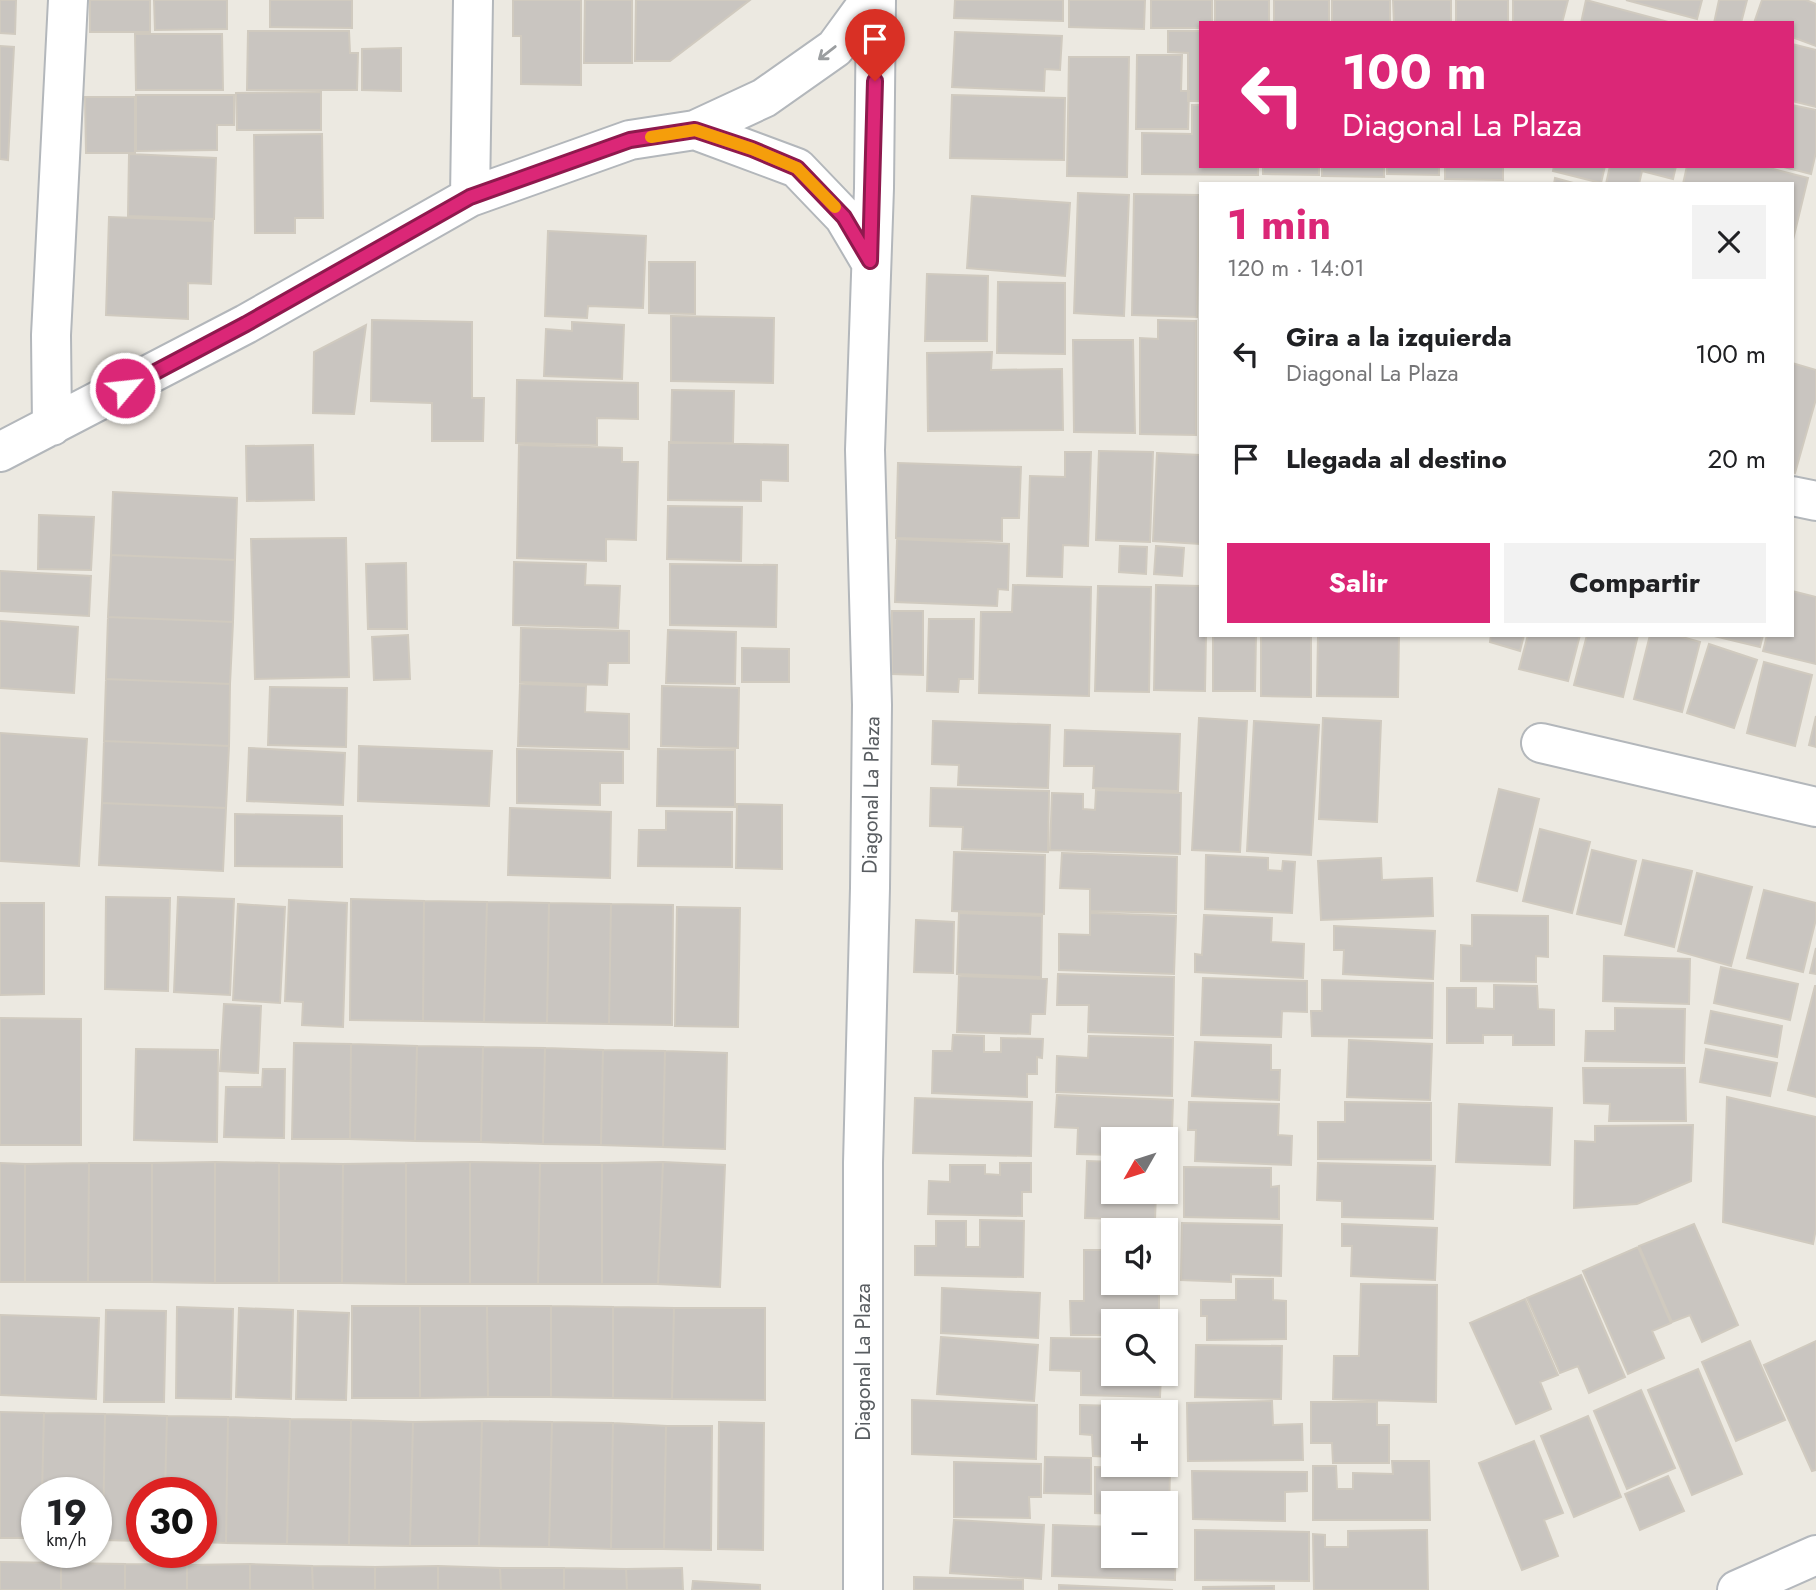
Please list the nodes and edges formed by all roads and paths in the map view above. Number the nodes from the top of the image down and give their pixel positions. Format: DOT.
graph roads {
  1 [pos="68,0"];
  2 [pos="473,0"];
  3 [pos="870,0"];
  4 [pos="876,0"];
  5 [pos="695,130"];
  6 [pos="470,197"];
  7 [pos="870,261"];
  8 [pos="52,426"];
  9 [pos="0,453"];
  10 [pos="1794,496"];
  11 [pos="1816,501"];
  12 [pos="1541,743"];
  13 [pos="1816,807"];
  14 [pos="1816,1555"];
  15 [pos="863,1590"];
  16 [pos="1737,1590"];
  1 -- 8 [label="street"];
  2 -- 6 [label="street"];
  3 -- 5 [label="street, one-way"];
  4 -- 7 [label="street, Diagonal La Plaza"];
  5 -- 6 [label="street"];
  5 -- 7 [label="street"];
  6 -- 8 [label="street"];
  7 -- 15 [label="street, Diagonal La Plaza"];
  8 -- 9 [label="street"];
  10 -- 11 [label="street"];
  12 -- 13 [label="street"];
  14 -- 16 [label="street"];
}
